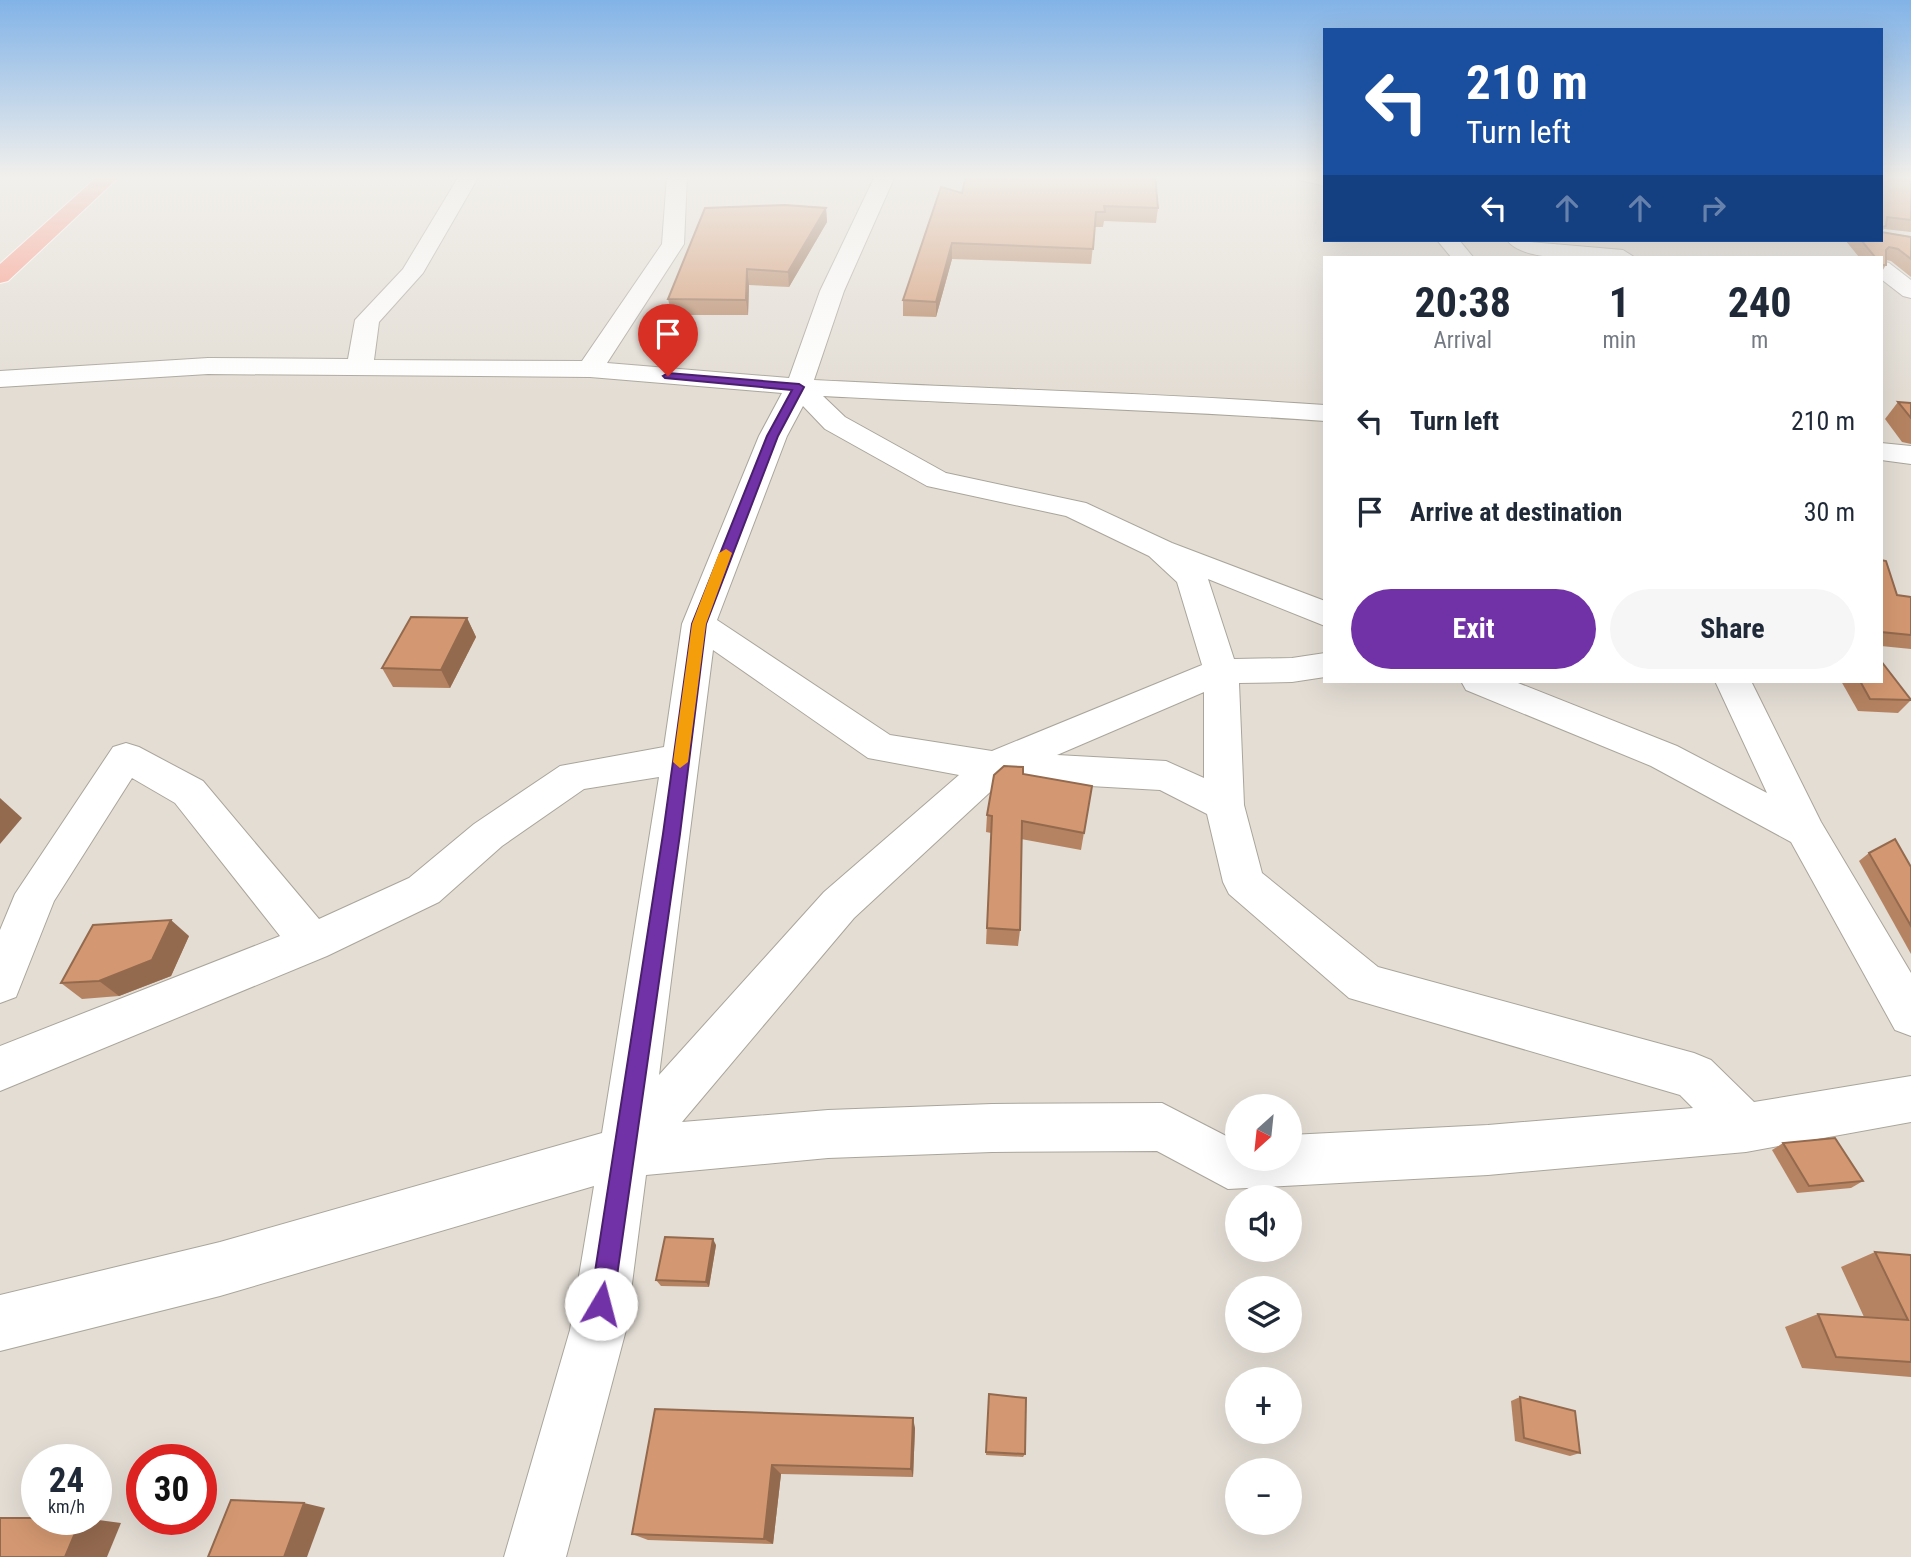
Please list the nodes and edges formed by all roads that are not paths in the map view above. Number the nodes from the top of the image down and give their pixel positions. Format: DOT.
graph roads {
  1 [pos="30,249"];
  2 [pos="426,249"];
  3 [pos="670,249"];
  4 [pos="852,249"];
  5 [pos="1543,249"];
  6 [pos="1613,256"];
  7 [pos="1883,270"];
  8 [pos="0,276"];
  9 [pos="1911,291"];
  10 [pos="1883,299"];
  11 [pos="1911,308"];
  12 [pos="360,366"];
  13 [pos="590,369"];
  14 [pos="0,379"];
  15 [pos="799,387"];
  16 [pos="1323,413"];
  17 [pos="1883,450"];
  18 [pos="1911,455"];
  19 [pos="1160,549"];
  20 [pos="1323,614"];
  21 [pos="699,624"];
  22 [pos="1323,665"];
  23 [pos="1221,671"];
  24 [pos="1484,683"];
  25 [pos="1734,683"];
  26 [pos="681,760"];
  27 [pos="994,766"];
  28 [pos="1224,805"];
  29 [pos="1805,831"];
  30 [pos="312,943"];
  31 [pos="0,984"];
  32 [pos="1911,1015"];
  33 [pos="0,1069"];
  34 [pos="1911,1099"];
  35 [pos="1746,1128"];
  36 [pos="624,1152"];
  37 [pos="0,1323"];
  38 [pos="535,1557"];
  1 -- 8 [label="highway"];
  2 -- 12 [label="street"];
  3 -- 13 [label="street"];
  4 -- 15 [label="street"];
  5 -- 6 [label="street"];
  7 -- 9 [label="street"];
  10 -- 11 [label="street"];
  12 -- 13 [label="street"];
  12 -- 14 [label="street"];
  13 -- 15 [label="street"];
  15 -- 16 [label="street"];
  15 -- 19 [label="street"];
  15 -- 21 [label="street"];
  17 -- 18 [label="street"];
  19 -- 20 [label="street"];
  19 -- 23 [label="street"];
  21 -- 26 [label="street"];
  21 -- 27 [label="street"];
  22 -- 23 [label="street"];
  23 -- 27 [label="street"];
  23 -- 28 [label="street"];
  24 -- 29 [label="street"];
  25 -- 29 [label="street"];
  26 -- 30 [label="street"];
  26 -- 36 [label="street"];
  27 -- 28 [label="street"];
  27 -- 36 [label="street"];
  28 -- 35 [label="street"];
  29 -- 32 [label="street"];
  30 -- 31 [label="street"];
  30 -- 33 [label="street"];
  34 -- 35 [label="street"];
  35 -- 36 [label="street"];
  36 -- 37 [label="street"];
  36 -- 38 [label="street"];
}
